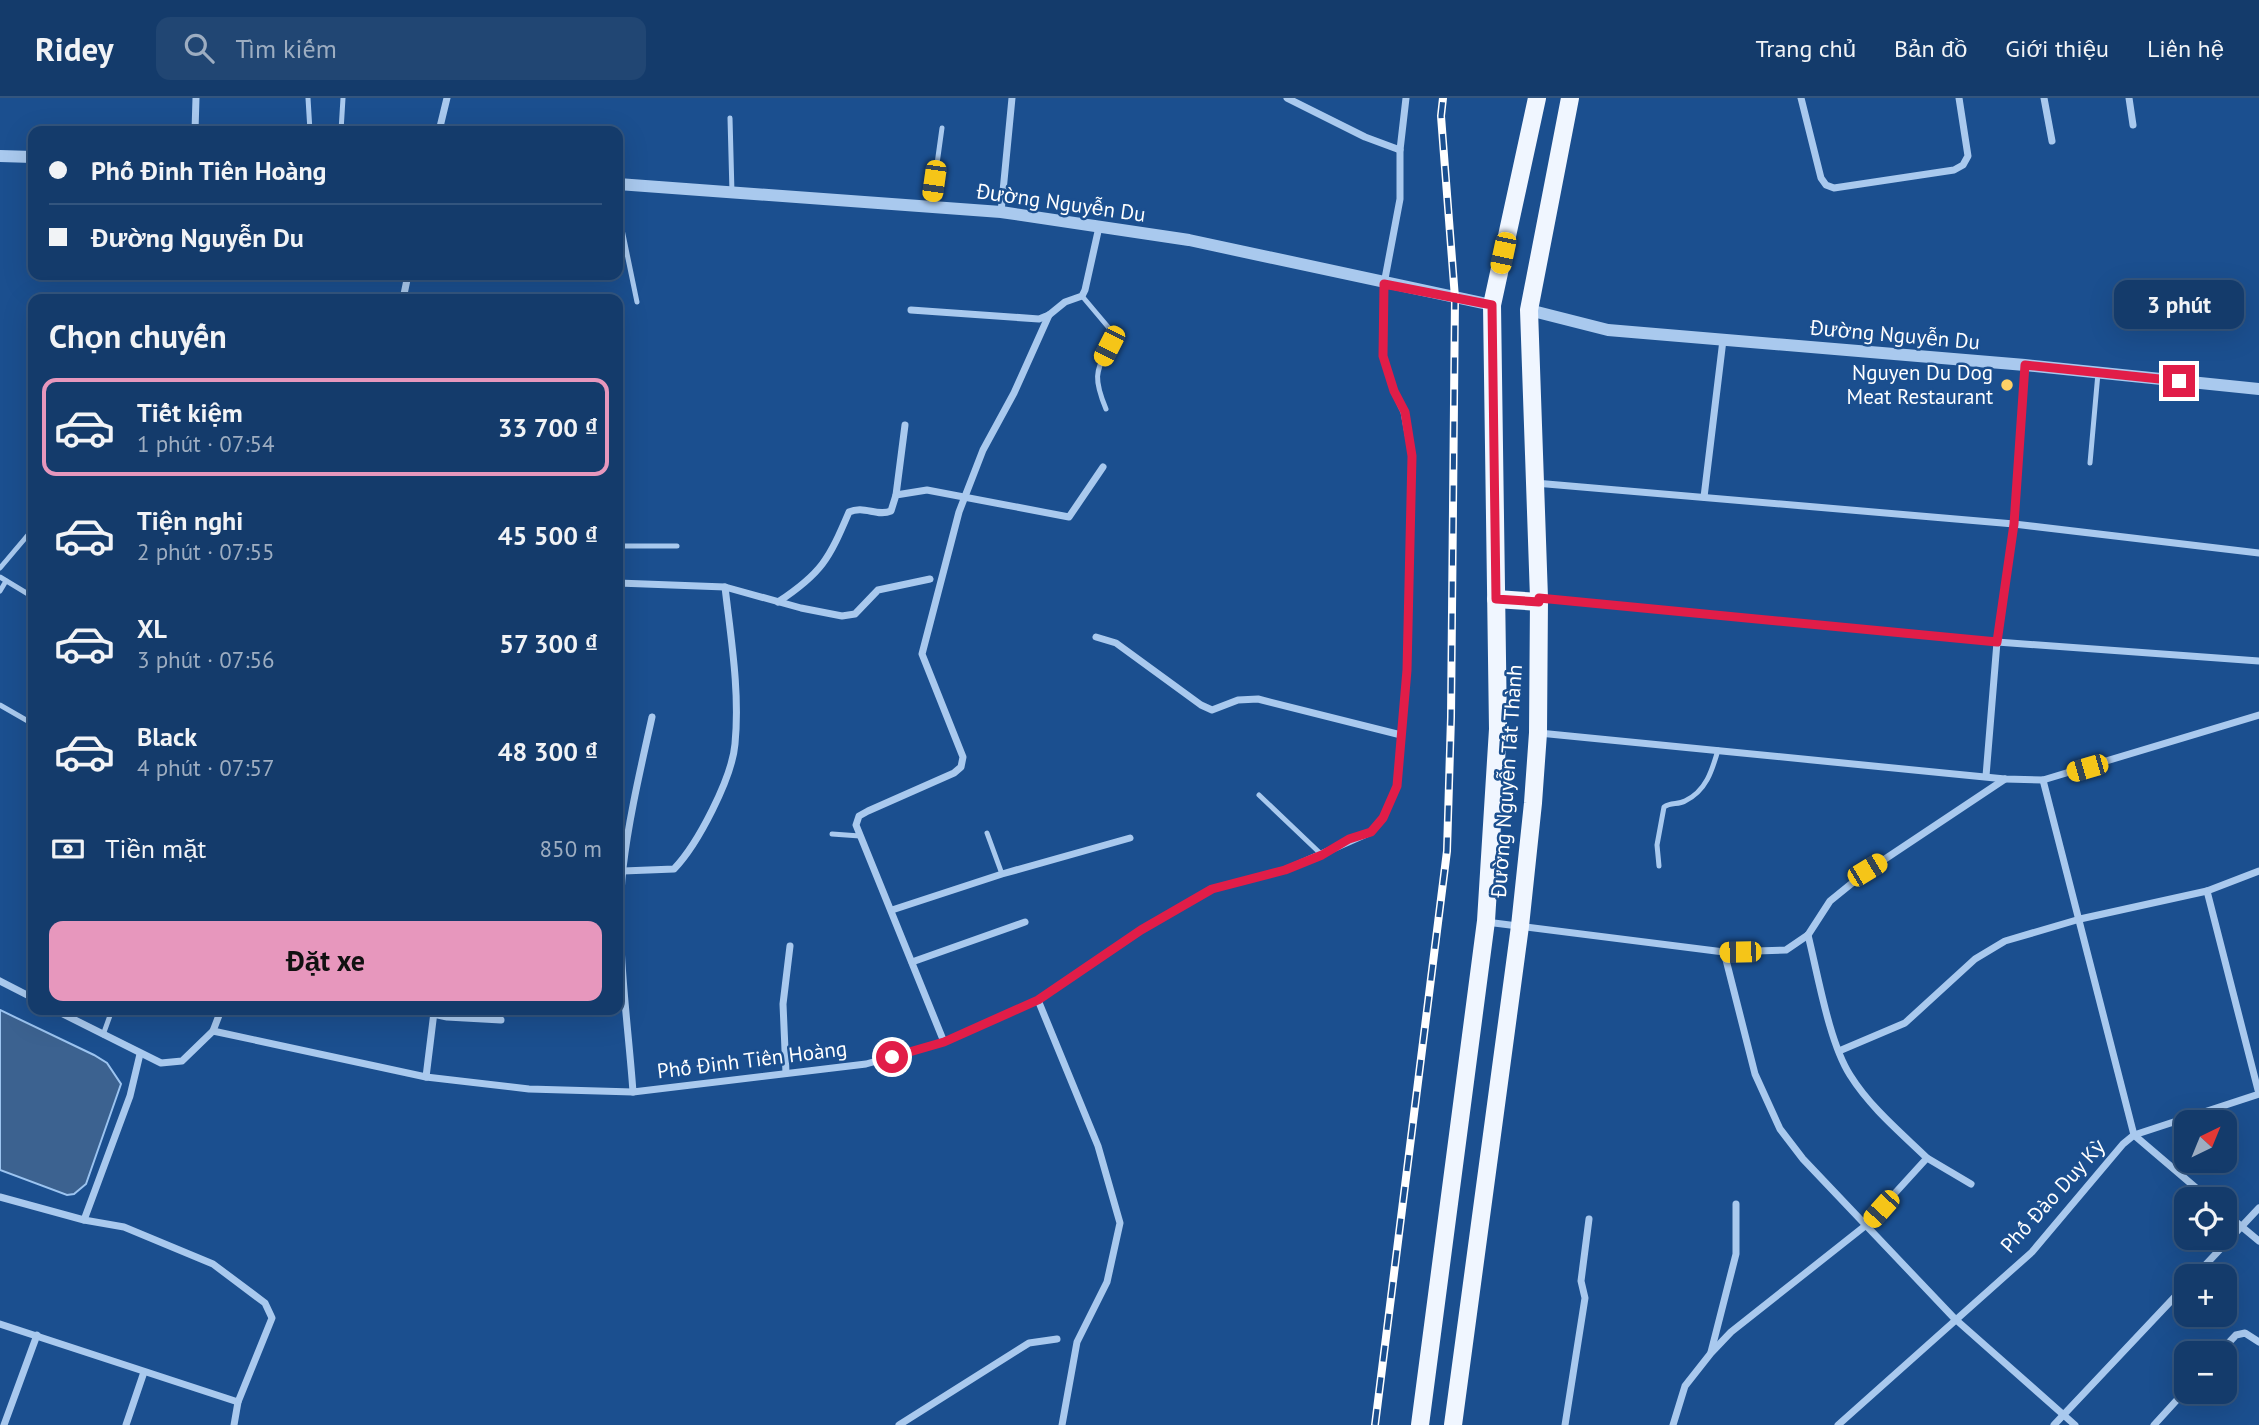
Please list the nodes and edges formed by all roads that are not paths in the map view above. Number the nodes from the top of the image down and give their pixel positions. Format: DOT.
graph roads {
  1 [pos="196,98"];
  2 [pos="308,98"];
  3 [pos="343,98"];
  4 [pos="447,98"];
  5 [pos="1012,98"];
  6 [pos="1287,98"];
  7 [pos="1406,98"];
  8 [pos="1537,98"];
  9 [pos="1570,98"];
  10 [pos="1801,98"];
  11 [pos="1959,98"];
  12 [pos="2043,98"];
  13 [pos="2129,98"];
  14 [pos="730,118"];
  15 [pos="2133,125"];
  16 [pos="195,126"];
  17 [pos="310,126"];
  18 [pos="341,126"];
  19 [pos="440,126"];
  20 [pos="942,128"];
  21 [pos="2052,141"];
  22 [pos="1400,150"];
  23 [pos="0,156"];
  24 [pos="28,157"];
  25 [pos="623,184"];
  26 [pos="732,193"];
  27 [pos="931,207"];
  28 [pos="1001,212"];
  29 [pos="1099,226"];
  30 [pos="623,234"];
  31 [pos="1384,284"];
  32 [pos="1082,296"];
  33 [pos="637,302"];
  34 [pos="1492,305"];
  35 [pos="912,310"];
  36 [pos="1529,310"];
  37 [pos="1049,315"];
  38 [pos="1723,340"];
  39 [pos="2025,365"];
  40 [pos="2098,373"];
  41 [pos="2259,389"];
  42 [pos="1106,409"];
  43 [pos="905,425"];
  44 [pos="2090,463"];
  45 [pos="1103,467"];
  46 [pos="1534,482"];
  47 [pos="896,495"];
  48 [pos="965,497"];
  49 [pos="1704,497"];
  50 [pos="2014,524"];
  51 [pos="28,536"];
  52 [pos="623,545"];
  53 [pos="677,546"];
  54 [pos="2259,553"];
  55 [pos="0,568"];
  56 [pos="3,579"];
  57 [pos="930,579"];
  58 [pos="623,583"];
  59 [pos="725,587"];
  60 [pos="0,591"];
  61 [pos="28,594"];
  62 [pos="1496,599"];
  63 [pos="1539,600"];
  64 [pos="778,602"];
  65 [pos="1096,637"];
  66 [pos="1997,642"];
  67 [pos="2259,662"];
  68 [pos="0,705"];
  69 [pos="2259,715"];
  70 [pos="652,717"];
  71 [pos="28,721"];
  72 [pos="1538,733"];
  73 [pos="1401,735"];
  74 [pos="1717,750"];
  75 [pos="1986,776"];
  76 [pos="2005,779"];
  77 [pos="2043,780"];
  78 [pos="1259,795"];
  79 [pos="987,833"];
  80 [pos="832,834"];
  81 [pos="860,836"];
  82 [pos="1130,838"];
  83 [pos="623,844"];
  84 [pos="626,845"];
  85 [pos="1322,855"];
  86 [pos="1659,866"];
  87 [pos="623,871"];
  88 [pos="2259,871"];
  89 [pos="1002,874"];
  90 [pos="2207,891"];
  91 [pos="892,910"];
  92 [pos="2080,919"];
  93 [pos="1025,922"];
  94 [pos="1486,922"];
  95 [pos="1520,926"];
  96 [pos="1808,935"];
  97 [pos="790,946"];
  98 [pos="1724,952"];
  99 [pos="912,961"];
  100 [pos="0,981"];
  101 [pos="28,995"];
  102 [pos="1038,1000"];
  103 [pos="65,1015"];
  104 [pos="110,1015"];
  105 [pos="218,1015"];
  106 [pos="434,1015"];
  107 [pos="459,1015"];
  108 [pos="501,1020"];
  109 [pos="213,1031"];
  110 [pos="103,1035"];
  111 [pos="944,1042"];
  112 [pos="1839,1051"];
  113 [pos="140,1054"];
  114 [pos="786,1073"];
  115 [pos="425,1077"];
  116 [pos="633,1092"];
  117 [pos="2259,1094"];
  118 [pos="2134,1135"];
  119 [pos="1927,1158"];
  120 [pos="1971,1184"];
  121 [pos="2195,1187"];
  122 [pos="0,1197"];
  123 [pos="1736,1204"];
  124 [pos="2259,1208"];
  125 [pos="1589,1219"];
  126 [pos="83,1220"];
  127 [pos="2237,1223"];
  128 [pos="1865,1226"];
  129 [pos="2241,1226"];
  130 [pos="2259,1241"];
  131 [pos="2205,1264"];
  132 [pos="2174,1298"];
  133 [pos="1954,1318"];
  134 [pos="0,1324"];
  135 [pos="37,1335"];
  136 [pos="1057,1339"];
  137 [pos="2230,1341"];
  138 [pos="2259,1342"];
  139 [pos="1711,1353"];
  140 [pos="144,1372"];
  141 [pos="238,1402"];
  142 [pos="2174,1403"];
  143 [pos="2064,1415"];
  144 [pos="4,1425"];
  145 [pos="126,1425"];
  146 [pos="234,1425"];
  147 [pos="900,1425"];
  148 [pos="1062,1425"];
  149 [pos="1420,1425"];
  150 [pos="1453,1425"];
  151 [pos="1565,1425"];
  152 [pos="1673,1425"];
  153 [pos="1838,1425"];
  154 [pos="2054,1425"];
  155 [pos="2075,1425"];
  156 [pos="2154,1425"];
  1 -- 16 [label="street"];
  2 -- 17 [label="lane"];
  3 -- 18 [label="lane"];
  4 -- 19 [label="street"];
  5 -- 28 [label="street"];
  6 -- 22 [label="street"];
  7 -- 22 [label="street, Phố Đinh Tiên Hoàng"];
  8 -- 34 [label="main road, Đường Nguyễn Tất Thành"];
  9 -- 36 [label="main road, Đường Nguyễn Tất Thành"];
  10 -- 11 [label="street"];
  12 -- 21 [label="street"];
  13 -- 15 [label="street"];
  14 -- 26 [label="lane"];
  20 -- 27 [label="lane"];
  22 -- 31 [label="street, Phố Đinh Tiên Hoàng"];
  23 -- 24 [label="street"];
  25 -- 26 [label="street, Đường Nguyễn Du"];
  26 -- 27 [label="street, Đường Nguyễn Du"];
  27 -- 28 [label="street, Đường Nguyễn Du"];
  28 -- 29 [label="street, Đường Nguyễn Du"];
  29 -- 31 [label="street, Đường Nguyễn Du"];
  29 -- 32 [label="street"];
  30 -- 33 [label="lane"];
  31 -- 34 [label="street, Đường Nguyễn Du"];
  31 -- 73 [label="street, Phố Đinh Tiên Hoàng"];
  32 -- 37 [label="street"];
  32 -- 42 [label="lane"];
  34 -- 62 [label="main road, Đường Nguyễn Tất Thành"];
  35 -- 37 [label="street"];
  36 -- 38 [label="street, Đường Nguyễn Du"];
  36 -- 46 [label="main road, Đường Nguyễn Tất Thành"];
  37 -- 48 [label="street"];
  38 -- 39 [label="street, Đường Nguyễn Du"];
  38 -- 49 [label="street"];
  39 -- 40 [label="street, Đường Nguyễn Du"];
  39 -- 50 [label="street"];
  40 -- 41 [label="street, Đường Nguyễn Du"];
  40 -- 44 [label="lane"];
  43 -- 47 [label="street"];
  45 -- 48 [label="street"];
  46 -- 49 [label="street"];
  46 -- 63 [label="main road, Đường Nguyễn Tất Thành"];
  47 -- 48 [label="street"];
  47 -- 64 [label="street"];
  48 -- 81 [label="street"];
  49 -- 50 [label="street"];
  50 -- 54 [label="street"];
  50 -- 66 [label="street"];
  51 -- 55 [label="lane"];
  52 -- 53 [label="lane"];
  56 -- 60 [label="lane"];
  56 -- 61 [label="lane"];
  57 -- 64 [label="street"];
  58 -- 59 [label="street"];
  59 -- 64 [label="street"];
  59 -- 87 [label="street"];
  62 -- 63 [label="main road"];
  62 -- 94 [label="main road, Đường Nguyễn Tất Thành"];
  63 -- 66 [label="street"];
  63 -- 72 [label="main road, Đường Nguyễn Tất Thành"];
  65 -- 73 [label="street"];
  66 -- 67 [label="street"];
  66 -- 75 [label="street"];
  68 -- 71 [label="lane"];
  69 -- 77 [label="street"];
  70 -- 84 [label="street"];
  72 -- 74 [label="street"];
  72 -- 95 [label="main road, Đường Nguyễn Tất Thành"];
  73 -- 85 [label="street, Phố Đinh Tiên Hoàng"];
  74 -- 75 [label="street"];
  74 -- 86 [label="lane"];
  75 -- 76 [label="street"];
  76 -- 77 [label="street"];
  76 -- 96 [label="street"];
  77 -- 92 [label="street"];
  78 -- 85 [label="lane"];
  79 -- 89 [label="lane"];
  80 -- 81 [label="lane"];
  81 -- 91 [label="street"];
  82 -- 89 [label="street"];
  83 -- 84 [label="street"];
  84 -- 87 [label="street"];
  85 -- 102 [label="street, Phố Đinh Tiên Hoàng"];
  87 -- 116 [label="street"];
  88 -- 90 [label="street"];
  89 -- 91 [label="street"];
  90 -- 92 [label="street"];
  90 -- 117 [label="street"];
  91 -- 99 [label="street"];
  92 -- 112 [label="street"];
  92 -- 118 [label="street"];
  93 -- 99 [label="street"];
  94 -- 95 [label="street"];
  94 -- 149 [label="main road, Đường Nguyễn Tất Thành"];
  95 -- 98 [label="street"];
  95 -- 150 [label="main road, Đường Nguyễn Tất Thành"];
  96 -- 98 [label="street"];
  96 -- 112 [label="street"];
  97 -- 114 [label="street"];
  98 -- 128 [label="street"];
  99 -- 111 [label="street"];
  100 -- 101 [label="street"];
  102 -- 111 [label="street, Phố Đinh Tiên Hoàng"];
  102 -- 148 [label="street"];
  103 -- 110 [label="street"];
  104 -- 110 [label="lane"];
  105 -- 109 [label="street"];
  106 -- 115 [label="street"];
  107 -- 108 [label="street"];
  109 -- 113 [label="street"];
  109 -- 115 [label="street, Phố Đinh Tiên Hoàng"];
  110 -- 113 [label="street"];
  111 -- 114 [label="street, Phố Đinh Tiên Hoàng"];
  112 -- 119 [label="street"];
  113 -- 126 [label="street"];
  114 -- 116 [label="street, Phố Đinh Tiên Hoàng"];
  115 -- 116 [label="street, Phố Đinh Tiên Hoàng"];
  117 -- 118 [label="street, Phố Đào Duy Kỳ"];
  118 -- 121 [label="street"];
  118 -- 133 [label="street, Phố Đào Duy Kỳ"];
  119 -- 120 [label="street"];
  119 -- 128 [label="street"];
  122 -- 126 [label="street"];
  123 -- 139 [label="street"];
  124 -- 129 [label="street"];
  125 -- 151 [label="street"];
  126 -- 141 [label="street"];
  127 -- 129 [label="street"];
  128 -- 133 [label="street"];
  128 -- 139 [label="street"];
  129 -- 130 [label="street"];
  129 -- 131 [label="street"];
  132 -- 143 [label="street"];
  133 -- 143 [label="street"];
  133 -- 153 [label="street, Phố Đào Duy Kỳ"];
  134 -- 135 [label="street"];
  135 -- 140 [label="street"];
  135 -- 144 [label="street"];
  136 -- 147 [label="street"];
  137 -- 138 [label="street"];
  139 -- 152 [label="street"];
  140 -- 141 [label="street"];
  140 -- 145 [label="street"];
  141 -- 146 [label="street"];
  142 -- 156 [label="street"];
  143 -- 154 [label="street"];
  143 -- 155 [label="street"];
}
